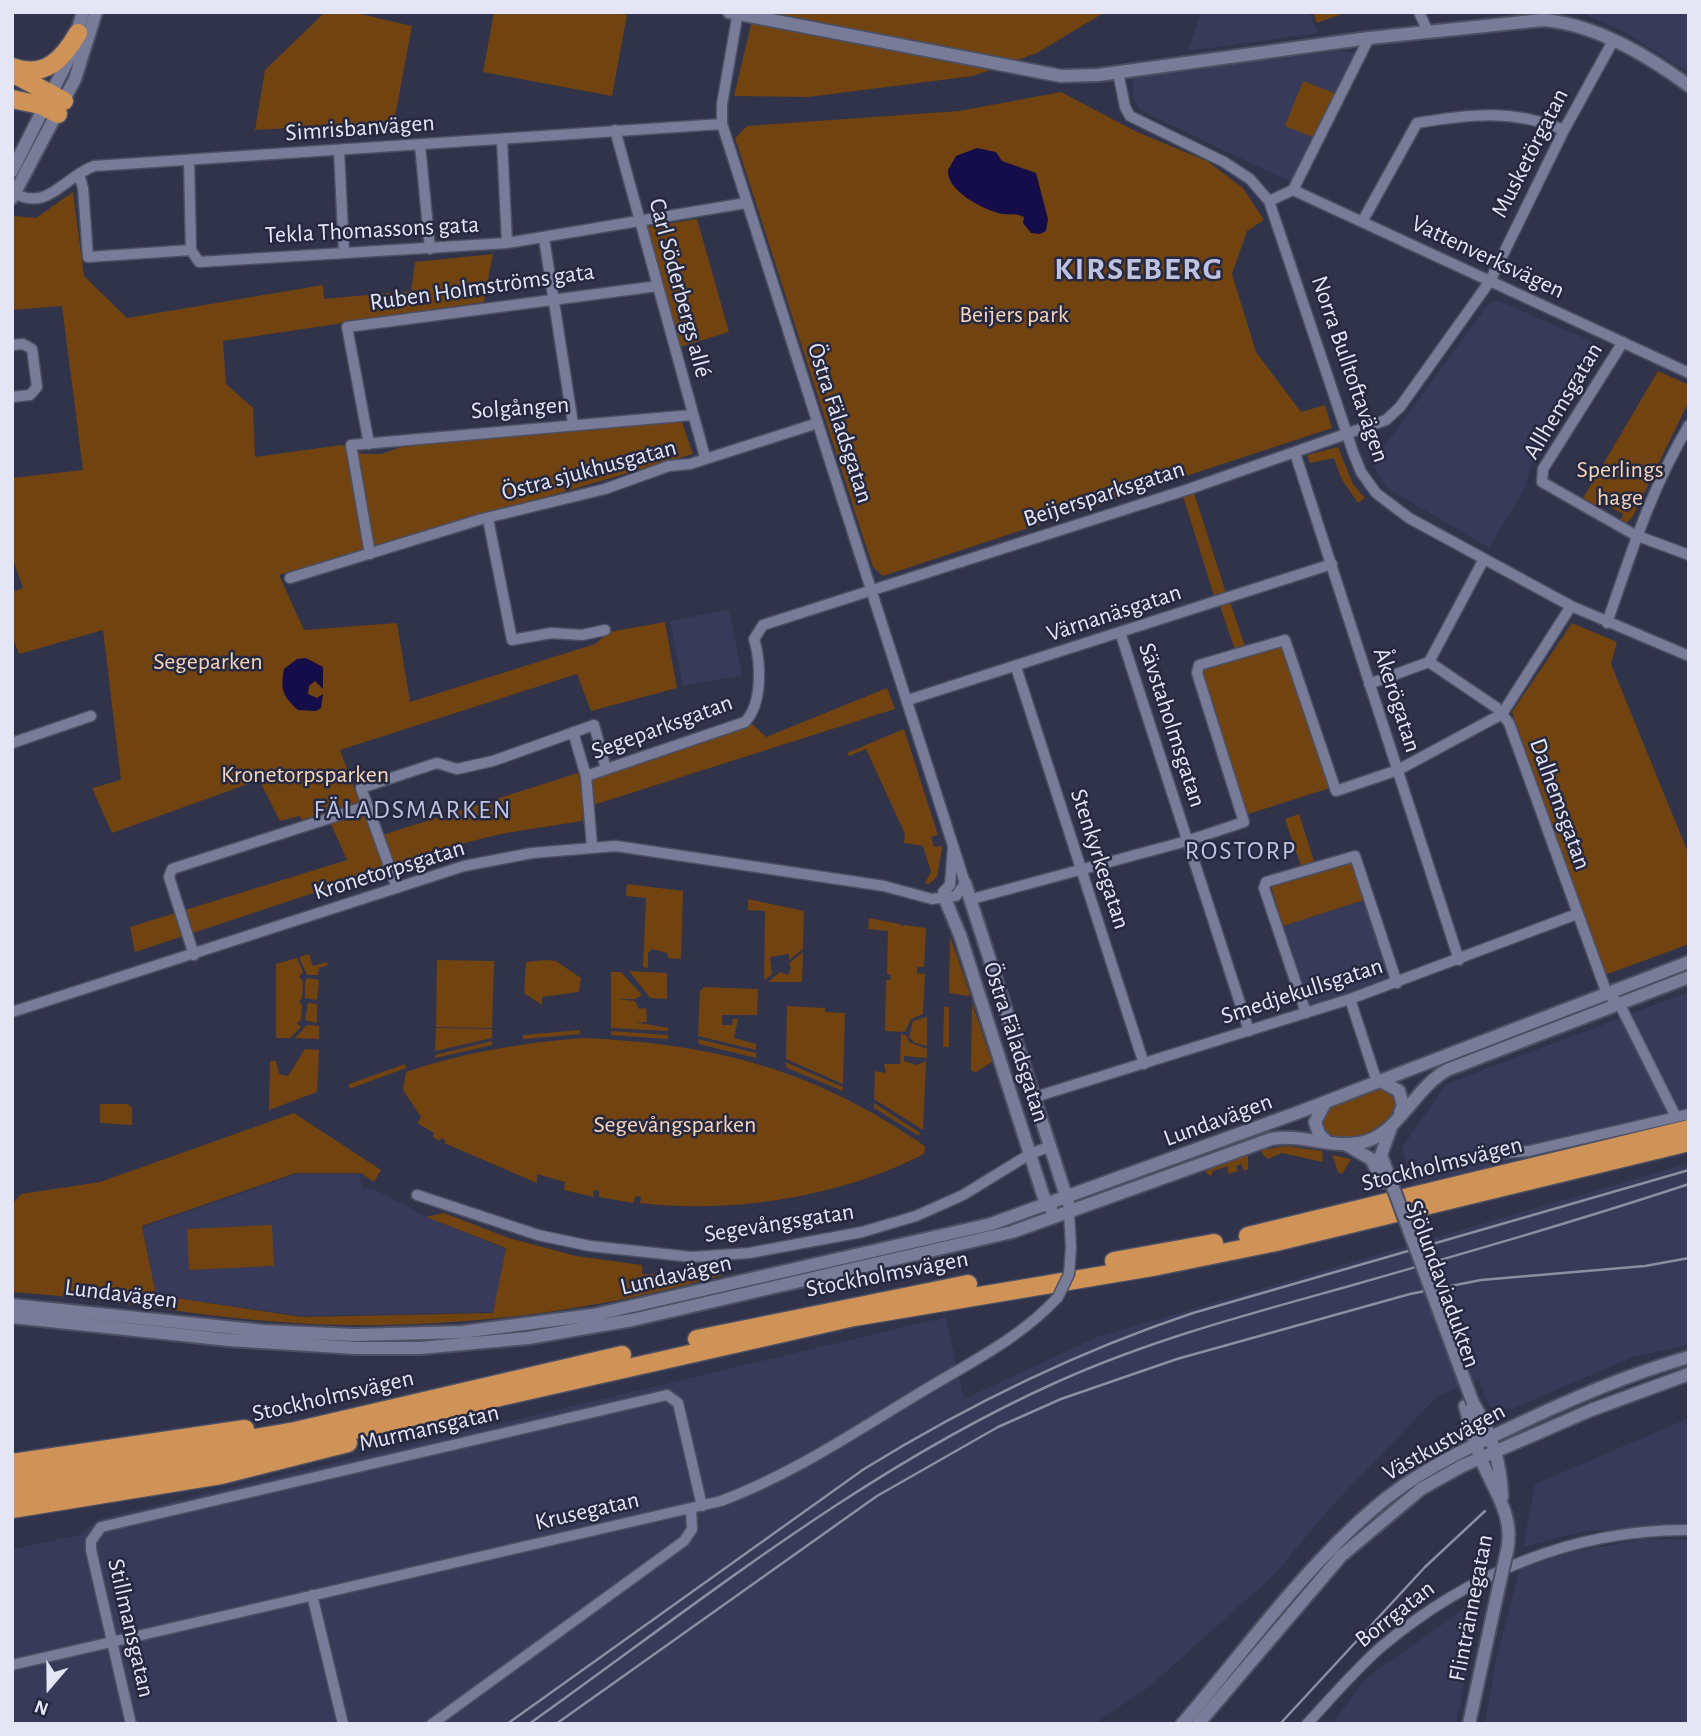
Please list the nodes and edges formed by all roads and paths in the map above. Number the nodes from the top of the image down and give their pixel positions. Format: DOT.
graph roads {
  1 [pos="83,12"];
  2 [pos="96,12"];
  3 [pos="1419,12"];
  4 [pos="735,13"];
  5 [pos="1428,32"];
  6 [pos="78,33"];
  7 [pos="1370,38"];
  8 [pos="1613,41"];
  9 [pos="12,67"];
  10 [pos="1118,72"];
  11 [pos="12,73"];
  12 [pos="1689,86"];
  13 [pos="12,99"];
  14 [pos="55,104"];
  15 [pos="722,124"];
  16 [pos="615,130"];
  17 [pos="1564,130"];
  18 [pos="502,139"];
  19 [pos="420,145"];
  20 [pos="339,151"];
  21 [pos="189,161"];
  22 [pos="12,171"];
  23 [pos="79,174"];
  24 [pos="1293,190"];
  25 [pos="13,195"];
  26 [pos="1269,201"];
  27 [pos="746,203"];
  28 [pos="641,222"];
  29 [pos="1362,222"];
  30 [pos="544,238"];
  31 [pos="507,243"];
  32 [pos="430,249"];
  33 [pos="191,250"];
  34 [pos="344,253"];
  35 [pos="1490,281"];
  36 [pos="658,286"];
  37 [pos="552,298"];
  38 [pos="1623,342"];
  39 [pos="12,345"];
  40 [pos="1689,373"];
  41 [pos="12,397"];
  42 [pos="692,415"];
  43 [pos="818,423"];
  44 [pos="573,425"];
  45 [pos="1689,425"];
  46 [pos="1348,435"];
  47 [pos="369,444"];
  48 [pos="1296,453"];
  49 [pos="705,457"];
  50 [pos="493,518"];
  51 [pos="1635,535"];
  52 [pos="370,554"];
  53 [pos="1689,555"];
  54 [pos="1484,559"];
  55 [pos="1332,564"];
  56 [pos="290,578"];
  57 [pos="872,592"];
  58 [pos="1571,606"];
  59 [pos="1608,623"];
  60 [pos="605,630"];
  61 [pos="1120,632"];
  62 [pos="1689,656"];
  63 [pos="1429,662"];
  64 [pos="1016,667"];
  65 [pos="1369,684"];
  66 [pos="908,700"];
  67 [pos="1502,714"];
  68 [pos="91,716"];
  69 [pos="573,732"];
  70 [pos="12,743"];
  71 [pos="606,769"];
  72 [pos="1398,770"];
  73 [pos="586,776"];
  74 [pos="367,806"];
  75 [pos="953,841"];
  76 [pos="1187,841"];
  77 [pos="592,846"];
  78 [pos="1083,870"];
  79 [pos="951,880"];
  80 [pos="965,883"];
  81 [pos="397,888"];
  82 [pos="944,896"];
  83 [pos="972,899"];
  84 [pos="1577,914"];
  85 [pos="194,955"];
  86 [pos="1459,960"];
  87 [pos="1689,962"];
  88 [pos="1689,977"];
  89 [pos="1397,983"];
  90 [pos="1607,994"];
  91 [pos="1350,999"];
  92 [pos="1619,1003"];
  93 [pos="12,1013"];
  94 [pos="1306,1013"];
  95 [pos="1249,1031"];
  96 [pos="1144,1064"];
  97 [pos="1379,1081"];
  98 [pos="1035,1097"];
  99 [pos="1325,1103"];
  100 [pos="1689,1114"];
  101 [pos="1397,1118"];
  102 [pos="1683,1123"];
  103 [pos="1326,1141"];
  104 [pos="1689,1142"];
  105 [pos="1340,1143"];
  106 [pos="1051,1146"];
  107 [pos="1030,1154"];
  108 [pos="1494,1154"];
  109 [pos="1386,1180"];
  110 [pos="417,1195"];
  111 [pos="1067,1197"];
  112 [pos="1046,1204"];
  113 [pos="1063,1215"];
  114 [pos="12,1306"];
  115 [pos="12,1317"];
  116 [pos="1689,1357"];
  117 [pos="608,1371"];
  118 [pos="1689,1374"];
  119 [pos="513,1380"];
  120 [pos="1469,1405"];
  121 [pos="1491,1437"];
  122 [pos="1476,1445"];
  123 [pos="1496,1452"];
  124 [pos="1481,1459"];
  125 [pos="12,1463"];
  126 [pos="97,1473"];
  127 [pos="12,1480"];
  128 [pos="12,1494"];
  129 [pos="1502,1501"];
  130 [pos="702,1506"];
  131 [pos="12,1509"];
  132 [pos="691,1509"];
  133 [pos="1689,1530"];
  134 [pos="91,1541"];
  135 [pos="312,1595"];
  136 [pos="112,1640"];
  137 [pos="12,1665"];
  138 [pos="131,1724"];
  139 [pos="344,1724"];
  140 [pos="432,1724"];
  141 [pos="1182,1724"];
  142 [pos="1198,1724"];
  143 [pos="1307,1724"];
  144 [pos="1469,1724"];
  1 -- 6 [label="main road"];
  2 -- 14 [label="main road"];
  3 -- 5 [label="street"];
  4 -- 10 [label="main road"];
  4 -- 15 [label="street, Östra Fäladsgatan"];
  5 -- 7 [label="main road"];
  5 -- 8 [label="main road"];
  6 -- 9 [label="highway"];
  6 -- 14 [label="main road"];
  7 -- 10 [label="main road"];
  7 -- 24 [label="street"];
  8 -- 12 [label="main road"];
  8 -- 17 [label="street, Musketörgatan"];
  10 -- 26 [label="street, Norra Bulltoftavägen"];
  11 -- 14 [label="highway"];
  13 -- 14 [label="highway"];
  14 -- 22 [label="main road"];
  14 -- 25 [label="main road"];
  15 -- 16 [label="street, Simrisbanvägen"];
  15 -- 27 [label="street, Östra Fäladsgatan"];
  16 -- 18 [label="street, Simrisbanvägen"];
  16 -- 28 [label="street, Carl Söderbergs allé"];
  17 -- 29 [label="street"];
  17 -- 35 [label="street, Musketörgatan"];
  18 -- 19 [label="street, Simrisbanvägen"];
  18 -- 31 [label="street"];
  19 -- 20 [label="street, Simrisbanvägen"];
  19 -- 32 [label="street"];
  20 -- 21 [label="street, Simrisbanvägen"];
  20 -- 34 [label="street"];
  21 -- 23 [label="street, Simrisbanvägen"];
  21 -- 33 [label="street"];
  23 -- 25 [label="street, Simrisbanvägen"];
  23 -- 33 [label="street, Tekla Thomassons gata"];
  24 -- 26 [label="street"];
  24 -- 29 [label="street, Vattenverksvägen"];
  26 -- 46 [label="street, Norra Bulltoftavägen"];
  27 -- 28 [label="street, Tekla Thomassons gata"];
  27 -- 43 [label="street, Östra Fäladsgatan"];
  28 -- 30 [label="street, Tekla Thomassons gata"];
  28 -- 36 [label="street, Carl Söderbergs allé"];
  29 -- 35 [label="street, Vattenverksvägen"];
  30 -- 31 [label="street, Tekla Thomassons gata"];
  30 -- 37 [label="street"];
  31 -- 32 [label="street, Tekla Thomassons gata"];
  32 -- 34 [label="street, Tekla Thomassons gata"];
  33 -- 34 [label="street, Tekla Thomassons gata"];
  35 -- 38 [label="street, Vattenverksvägen"];
  35 -- 46 [label="street, Musketörgatan"];
  36 -- 37 [label="street, Ruben Holmströms gata"];
  36 -- 42 [label="street, Carl Söderbergs allé"];
  37 -- 44 [label="street"];
  37 -- 47 [label="street, Ruben Holmströms gata"];
  38 -- 40 [label="street, Vattenverksvägen"];
  38 -- 51 [label="street, Allhemsgatan"];
  39 -- 41 [label="street"];
  42 -- 44 [label="street, Solgången"];
  42 -- 49 [label="street, Carl Söderbergs allé"];
  43 -- 49 [label="street, Östra sjukhusgatan"];
  43 -- 57 [label="street, Östra Fäladsgatan"];
  44 -- 47 [label="street, Solgången"];
  45 -- 51 [label="street"];
  46 -- 48 [label="street, Beijersparksgatan"];
  46 -- 54 [label="street, Norra Bulltoftavägen"];
  47 -- 52 [label="street, Solgången"];
  48 -- 55 [label="street, Åkerögatan"];
  48 -- 57 [label="street, Beijersparksgatan"];
  49 -- 50 [label="street, Östra sjukhusgatan"];
  50 -- 52 [label="street, Östra sjukhusgatan"];
  50 -- 60 [label="street"];
  51 -- 53 [label="street"];
  51 -- 59 [label="street"];
  52 -- 56 [label="street, Östra sjukhusgatan"];
  54 -- 58 [label="street, Norra Bulltoftavägen"];
  54 -- 63 [label="street"];
  55 -- 61 [label="street, Värnanäsgatan"];
  55 -- 65 [label="street, Åkerögatan"];
  57 -- 66 [label="street, Östra Fäladsgatan"];
  57 -- 71 [label="street, Segeparksgatan"];
  58 -- 59 [label="street, Norra Bulltoftavägen"];
  58 -- 67 [label="street"];
  59 -- 62 [label="street, Norra Bulltoftavägen"];
  61 -- 64 [label="street, Värnanäsgatan"];
  61 -- 76 [label="street, Sävstaholmsgatan"];
  63 -- 65 [label="street"];
  63 -- 67 [label="street, Dalhemsgatan"];
  64 -- 66 [label="street, Värnanäsgatan"];
  64 -- 78 [label="street, Stenkyrkegatan"];
  65 -- 72 [label="street, Åkerögatan"];
  66 -- 75 [label="street, Östra Fäladsgatan"];
  67 -- 72 [label="street"];
  67 -- 84 [label="street, Dalhemsgatan"];
  68 -- 70 [label="street"];
  69 -- 71 [label="street"];
  69 -- 73 [label="street, Segeparksgatan"];
  69 -- 74 [label="street, Segeparksgatan"];
  71 -- 73 [label="street, Segeparksgatan"];
  72 -- 76 [label="street"];
  72 -- 86 [label="street, Åkerögatan"];
  73 -- 77 [label="street, Segeparksgatan"];
  74 -- 81 [label="street"];
  74 -- 85 [label="street"];
  75 -- 79 [label="street, Östra Fäladsgatan"];
  75 -- 80 [label="street, Östra Fäladsgatan"];
  76 -- 78 [label="street"];
  76 -- 95 [label="street, Sävstaholmsgatan"];
  77 -- 81 [label="street, Kronetorpsgatan"];
  77 -- 82 [label="street, Kronetorpsgatan"];
  78 -- 83 [label="street"];
  78 -- 96 [label="street, Stenkyrkegatan"];
  79 -- 80 [label="street"];
  79 -- 82 [label="street"];
  80 -- 82 [label="street"];
  80 -- 83 [label="main road, Östra Fäladsgatan"];
  81 -- 85 [label="street, Kronetorpsgatan"];
  82 -- 107 [label="main road, Östra Fäladsgatan"];
  83 -- 98 [label="main road, Östra Fäladsgatan"];
  84 -- 86 [label="street, Smedjekullsgatan"];
  84 -- 90 [label="street, Dalhemsgatan"];
  85 -- 93 [label="street, Kronetorpsgatan"];
  86 -- 89 [label="street, Smedjekullsgatan"];
  87 -- 90 [label="main road, Lundavägen"];
  88 -- 92 [label="main road, Lundavägen"];
  89 -- 91 [label="street, Smedjekullsgatan"];
  89 -- 94 [label="street"];
  90 -- 92 [label="street"];
  90 -- 97 [label="main road, Lundavägen"];
  91 -- 94 [label="street, Smedjekullsgatan"];
  91 -- 97 [label="street"];
  92 -- 101 [label="main road, Lundavägen"];
  92 -- 102 [label="street"];
  94 -- 95 [label="street, Smedjekullsgatan"];
  95 -- 96 [label="street, Smedjekullsgatan"];
  96 -- 98 [label="street, Smedjekullsgatan"];
  97 -- 99 [label="main road, Lundavägen"];
  97 -- 101 [label="main road"];
  98 -- 106 [label="main road, Östra Fäladsgatan"];
  99 -- 103 [label="main road"];
  99 -- 111 [label="main road, Lundavägen"];
  100 -- 102 [label="street"];
  101 -- 105 [label="main road, Lundavägen"];
  101 -- 109 [label="main road, Sjölundaviadukten"];
  102 -- 108 [label="street"];
  102 -- 119 [label="highway, Stockholmsvägen"];
  103 -- 105 [label="main road, Lundavägen"];
  103 -- 113 [label="main road, Lundavägen"];
  104 -- 117 [label="highway, Stockholmsvägen"];
  105 -- 109 [label="main road, Sjölundaviadukten"];
  106 -- 107 [label="street, Segevångsgatan"];
  106 -- 111 [label="main road, Östra Fäladsgatan"];
  107 -- 110 [label="street, Segevångsgatan"];
  107 -- 112 [label="main road, Östra Fäladsgatan"];
  109 -- 120 [label="main road, Sjölundaviadukten, bridge"];
  111 -- 112 [label="main road, Lundavägen"];
  111 -- 113 [label="main road, Östra Fäladsgatan"];
  112 -- 113 [label="main road, Östra Fäladsgatan"];
  112 -- 114 [label="main road, Lundavägen"];
  113 -- 115 [label="main road, Lundavägen"];
  113 -- 130 [label="street, Krusegatan, bridge"];
  116 -- 121 [label="main road, Västkustvägen"];
  117 -- 126 [label="highway, Stockholmsvägen"];
  117 -- 131 [label="highway"];
  118 -- 123 [label="main road, Västkustvägen"];
  119 -- 125 [label="highway"];
  119 -- 126 [label="highway, Stockholmsvägen"];
  120 -- 121 [label="main road, Sjölundaviadukten"];
  120 -- 122 [label="main road, Sjölundaviadukten"];
  121 -- 122 [label="main road, Västkustvägen"];
  121 -- 123 [label="main road, Sjölundaviadukten"];
  122 -- 124 [label="main road, Sjölundaviadukten"];
  122 -- 141 [label="main road, Västkustvägen"];
  123 -- 124 [label="main road, Västkustvägen"];
  123 -- 129 [label="main road, Flintrännegatan"];
  124 -- 129 [label="main road, Flintrännegatan"];
  124 -- 142 [label="main road, Västkustvägen"];
  126 -- 127 [label="highway"];
  126 -- 128 [label="highway"];
  129 -- 144 [label="main road, Flintrännegatan, bridge"];
  130 -- 132 [label="street, Krusegatan"];
  130 -- 134 [label="street, Murmansgatan"];
  132 -- 135 [label="street, Krusegatan"];
  132 -- 140 [label="street"];
  133 -- 143 [label="street, Borrgatan"];
  134 -- 136 [label="street, Stillmansgatan"];
  135 -- 136 [label="street, Krusegatan"];
  135 -- 139 [label="street"];
  136 -- 137 [label="street, Krusegatan"];
  136 -- 138 [label="street, Stillmansgatan"];
}
